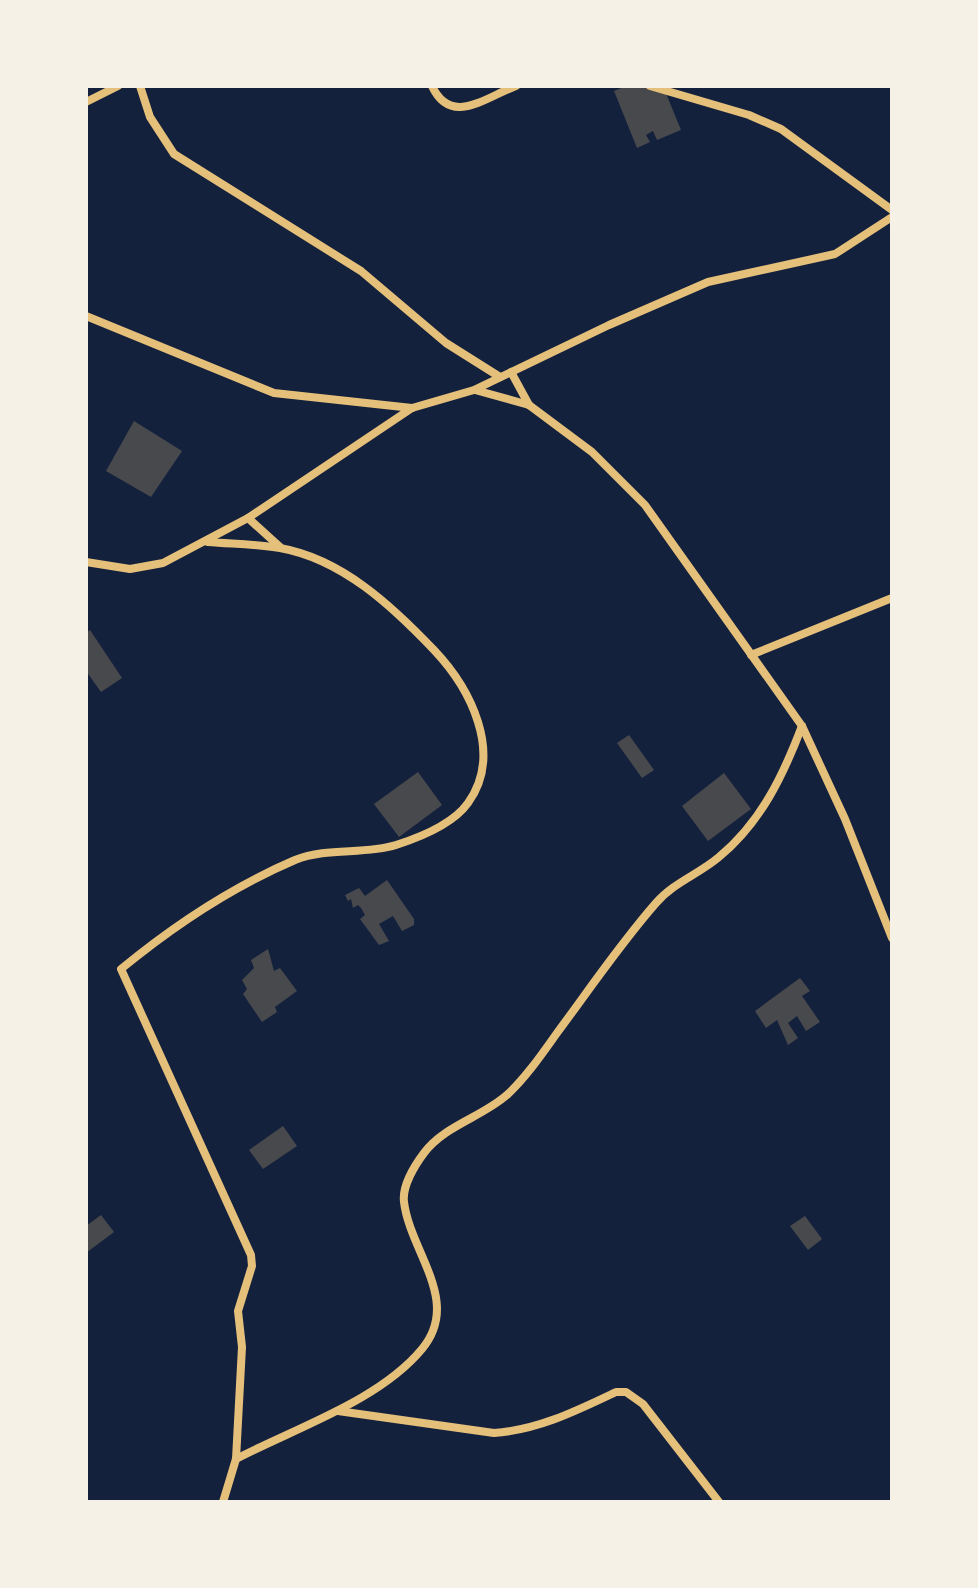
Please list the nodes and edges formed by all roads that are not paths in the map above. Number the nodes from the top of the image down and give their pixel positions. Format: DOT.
graph roads {
  1 [pos="118,86"];
  2 [pos="140,86"];
  3 [pos="432,86"];
  4 [pos="516,86"];
  5 [pos="650,86"];
  6 [pos="86,102"];
  7 [pos="892,210"];
  8 [pos="892,217"];
  9 [pos="86,316"];
  10 [pos="511,372"];
  11 [pos="500,377"];
  12 [pos="474,390"];
  13 [pos="529,405"];
  14 [pos="412,408"];
  15 [pos="248,518"];
  16 [pos="208,542"];
  17 [pos="281,548"];
  18 [pos="86,562"];
  19 [pos="892,598"];
  20 [pos="751,655"];
  21 [pos="802,726"];
  22 [pos="892,938"];
  23 [pos="337,1411"];
  24 [pos="236,1459"];
  25 [pos="223,1502"];
  26 [pos="719,1502"];
  1 -- 6 [label="street"];
  2 -- 11 [label="street"];
  3 -- 4 [label="street"];
  5 -- 7 [label="street"];
  8 -- 10 [label="street"];
  9 -- 14 [label="street"];
  10 -- 11 [label="street"];
  10 -- 13 [label="street"];
  11 -- 12 [label="street"];
  12 -- 13 [label="street"];
  12 -- 14 [label="street"];
  13 -- 20 [label="street"];
  14 -- 15 [label="street"];
  15 -- 16 [label="street"];
  15 -- 17 [label="street"];
  16 -- 17 [label="street"];
  16 -- 18 [label="street"];
  17 -- 24 [label="street"];
  19 -- 20 [label="street"];
  20 -- 21 [label="street"];
  21 -- 22 [label="street"];
  21 -- 23 [label="street"];
  23 -- 24 [label="street"];
  23 -- 26 [label="street"];
  24 -- 25 [label="street"];
}
